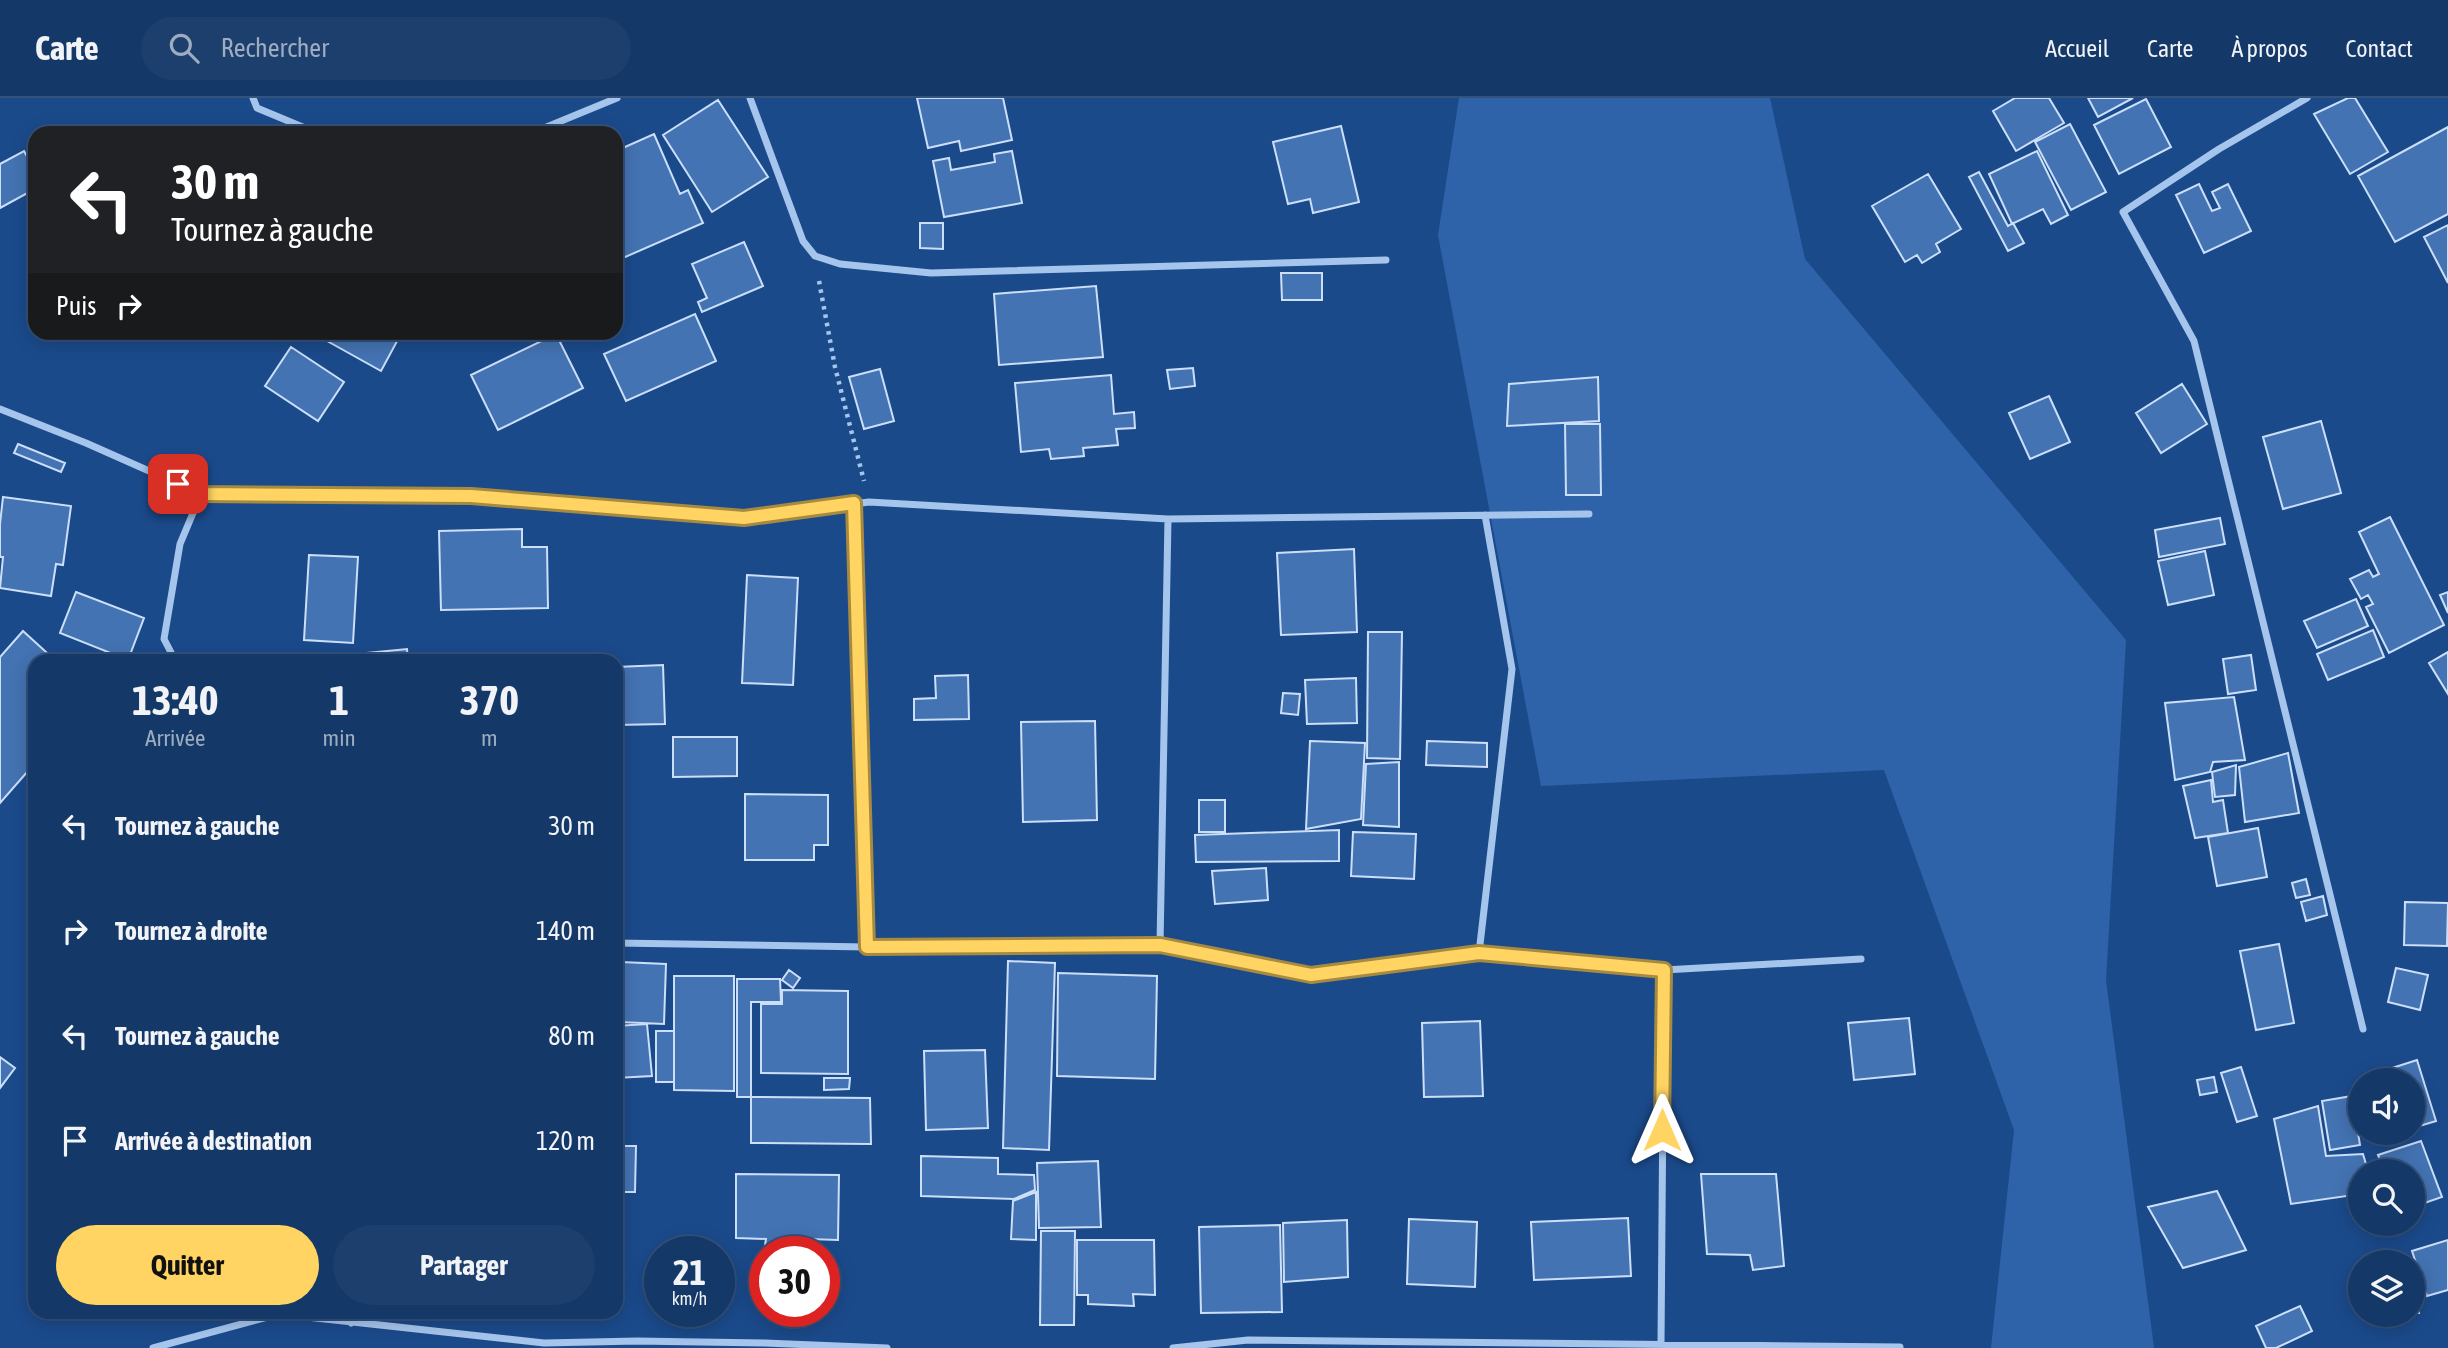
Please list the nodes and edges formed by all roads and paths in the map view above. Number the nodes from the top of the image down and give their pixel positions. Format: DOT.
graph roads {
  1 [pos="253,98"];
  2 [pos="617,98"];
  3 [pos="750,98"];
  4 [pos="2307,98"];
  5 [pos="300,126"];
  6 [pos="549,126"];
  7 [pos="815,256"];
  8 [pos="1386,260"];
  9 [pos="0,409"];
  10 [pos="201,494"];
  11 [pos="869,502"];
  12 [pos="854,503"];
  13 [pos="1589,514"];
  14 [pos="1485,515"];
  15 [pos="1168,519"];
  16 [pos="172,654"];
  17 [pos="623,943"];
  18 [pos="1160,945"];
  19 [pos="867,947"];
  20 [pos="1479,953"];
  21 [pos="1861,959"];
  22 [pos="1664,970"];
  23 [pos="2363,1029"];
  24 [pos="260,1319"];
  25 [pos="319,1319"];
  26 [pos="354,1319"];
  27 [pos="351,1323"];
  28 [pos="1661,1344"];
  29 [pos="1900,1347"];
  30 [pos="153,1348"];
  31 [pos="887,1348"];
  32 [pos="1173,1348"];
  1 -- 5 [label="street"];
  2 -- 6 [label="street"];
  3 -- 7 [label="street"];
  4 -- 23 [label="street"];
  7 -- 8 [label="street"];
  7 -- 11 [label="path"];
  9 -- 10 [label="street"];
  10 -- 12 [label="street"];
  10 -- 16 [label="street"];
  11 -- 12 [label="street"];
  11 -- 15 [label="street"];
  12 -- 19 [label="street"];
  13 -- 14 [label="street"];
  14 -- 15 [label="street"];
  14 -- 20 [label="street"];
  15 -- 18 [label="street"];
  17 -- 19 [label="street"];
  18 -- 19 [label="street"];
  18 -- 20 [label="street"];
  20 -- 22 [label="street"];
  21 -- 22 [label="street"];
  22 -- 28 [label="street"];
  24 -- 30 [label="street"];
  25 -- 27 [label="street"];
  26 -- 27 [label="street"];
  27 -- 31 [label="street"];
  28 -- 29 [label="street"];
  28 -- 32 [label="street"];
}
